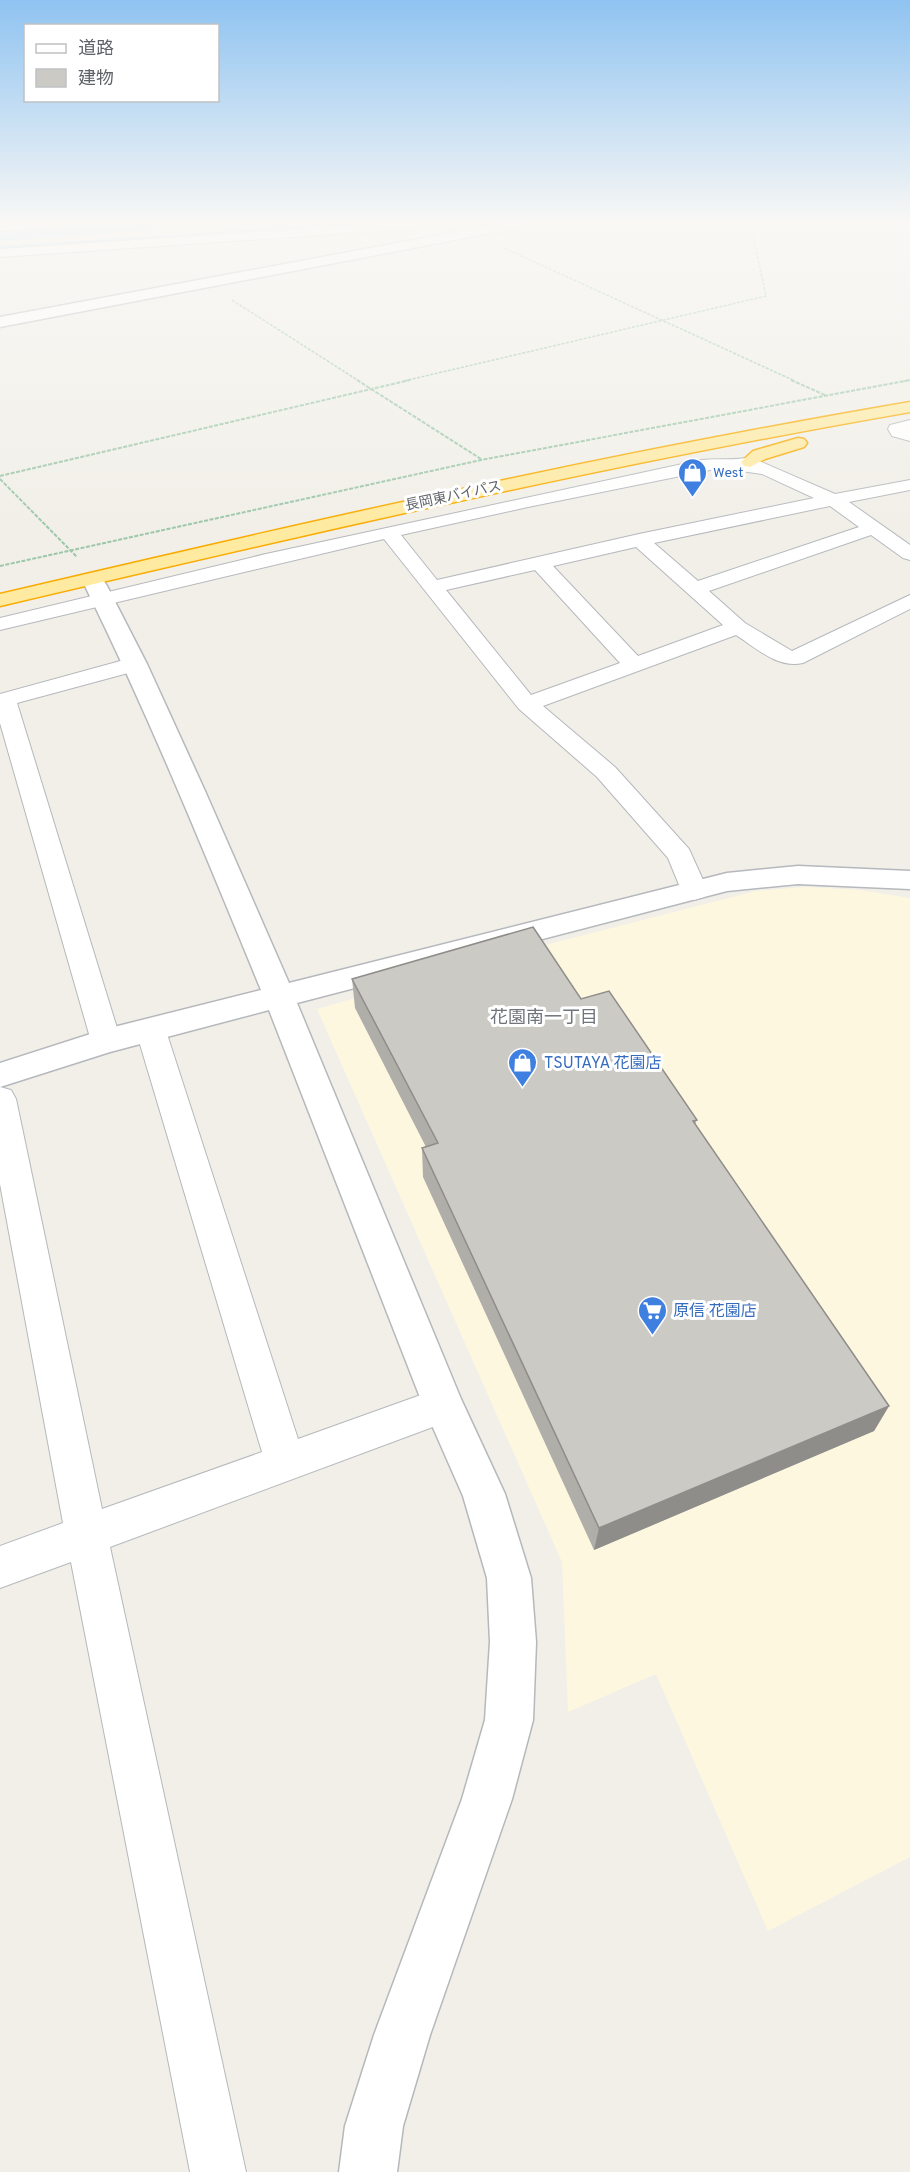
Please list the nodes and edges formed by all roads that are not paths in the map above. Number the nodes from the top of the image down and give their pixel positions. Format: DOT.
graph roads {
  1 [pos="910,394"];
  2 [pos="910,407"];
  3 [pos="910,414"];
  4 [pos="910,425"];
  5 [pos="910,436"];
  6 [pos="749,464"];
  7 [pos="910,485"];
  8 [pos="833,500"];
  9 [pos="873,528"];
  10 [pos="389,533"];
  11 [pos="639,540"];
  12 [pos="910,554"];
  13 [pos="539,563"];
  14 [pos="92,580"];
  15 [pos="0,585"];
  16 [pos="433,587"];
  17 [pos="695,589"];
  18 [pos="0,600"];
  19 [pos="910,601"];
  20 [pos="0,624"];
  21 [pos="738,627"];
  22 [pos="135,664"];
  23 [pos="633,664"];
  24 [pos="3,700"];
  25 [pos="528,704"];
  26 [pos="910,880"];
  27 [pos="694,891"];
  28 [pos="279,996"];
  29 [pos="151,1031"];
  30 [pos="106,1041"];
  31 [pos="0,1075"];
  32 [pos="0,1099"];
  33 [pos="443,1405"];
  34 [pos="285,1461"];
  35 [pos="86,1534"];
  36 [pos="0,1567"];
  37 [pos="218,2172"];
  38 [pos="368,2172"];
  1 -- 15 [label="highway, 長岡東バイパス"];
  2 -- 18 [label="highway, 長岡東バイパス"];
  3 -- 6 [label="highway"];
  4 -- 5 [label="street"];
  6 -- 8 [label="street"];
  6 -- 10 [label="street"];
  7 -- 8 [label="street"];
  8 -- 9 [label="street"];
  8 -- 11 [label="street"];
  9 -- 12 [label="street"];
  9 -- 17 [label="street"];
  10 -- 14 [label="street"];
  10 -- 16 [label="street"];
  11 -- 13 [label="street"];
  11 -- 17 [label="street"];
  13 -- 16 [label="street"];
  13 -- 23 [label="street"];
  14 -- 20 [label="street"];
  14 -- 22 [label="street"];
  16 -- 25 [label="street"];
  17 -- 21 [label="street"];
  19 -- 21 [label="street"];
  21 -- 23 [label="street"];
  22 -- 24 [label="street"];
  22 -- 28 [label="street"];
  23 -- 25 [label="street"];
  24 -- 30 [label="street"];
  25 -- 27 [label="street"];
  26 -- 27 [label="street"];
  27 -- 28 [label="street"];
  28 -- 29 [label="street"];
  28 -- 33 [label="street"];
  29 -- 30 [label="street"];
  29 -- 34 [label="street"];
  30 -- 31 [label="street"];
  32 -- 35 [label="street"];
  33 -- 34 [label="street"];
  33 -- 38 [label="street"];
  34 -- 35 [label="street"];
  35 -- 36 [label="street"];
  35 -- 37 [label="street"];
}
